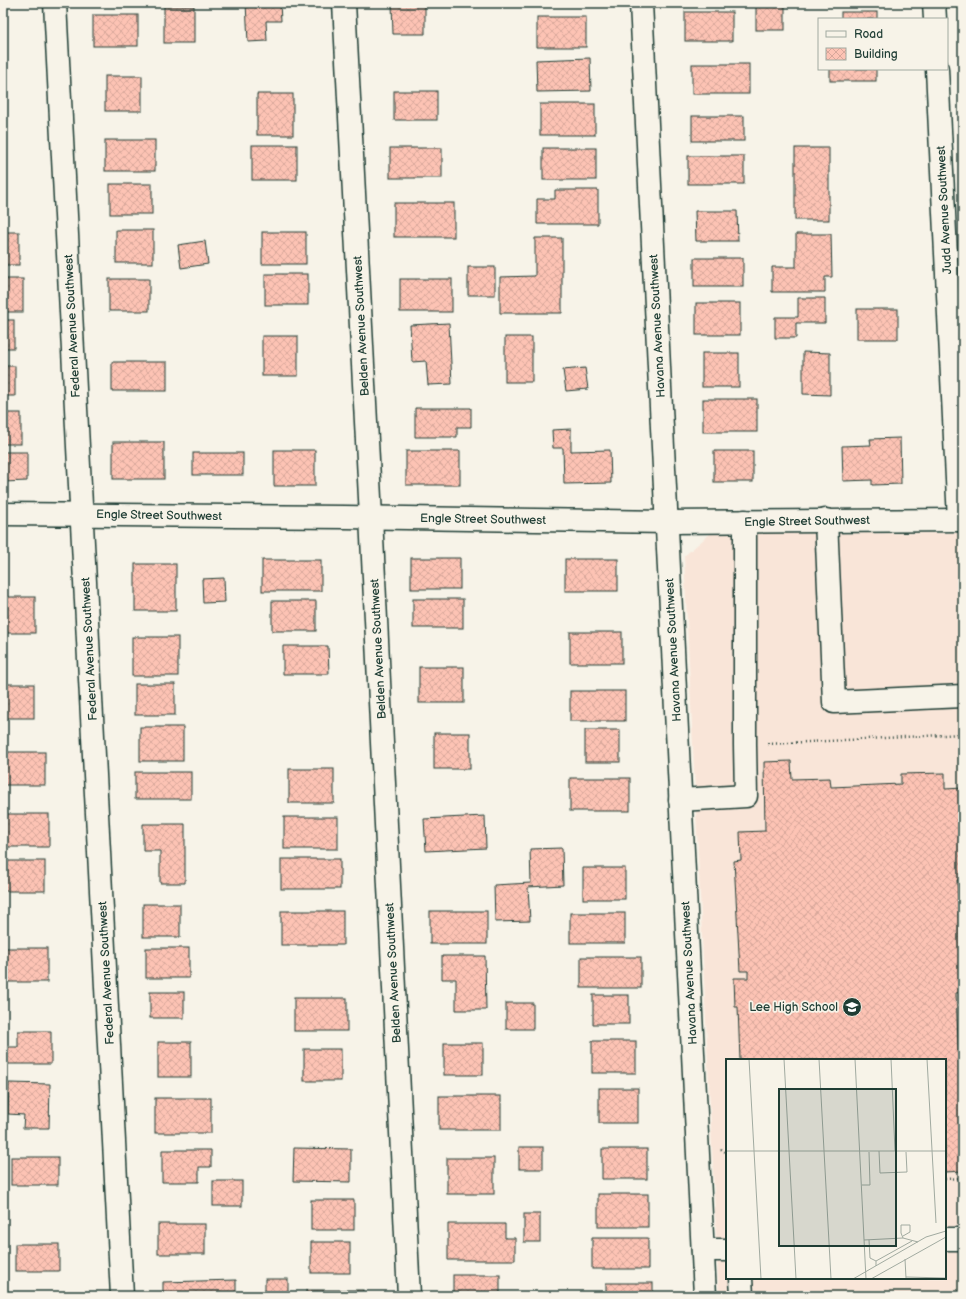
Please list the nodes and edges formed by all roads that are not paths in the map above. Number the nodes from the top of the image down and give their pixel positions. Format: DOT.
graph roads {
  1 [pos="55,3"];
  2 [pos="344,3"];
  3 [pos="642,3"];
  4 [pos="934,3"];
  5 [pos="935,18"];
  6 [pos="937,70"];
  7 [pos="3,514"];
  8 [pos="82,514"];
  9 [pos="372,517"];
  10 [pos="826,520"];
  11 [pos="961,520"];
  12 [pos="745,521"];
  13 [pos="667,522"];
  14 [pos="963,696"];
  15 [pos="680,800"];
  16 [pos="963,1238"];
  17 [pos="946,1239"];
  18 [pos="703,1250"];
  19 [pos="726,1250"];
  20 [pos="741,1279"];
  21 [pos="122,1296"];
  22 [pos="409,1296"];
  23 [pos="705,1296"];
  24 [pos="742,1296"];
  1 -- 8 [label="street, Federal Avenue Southwest"];
  2 -- 9 [label="street, Belden Avenue Southwest"];
  3 -- 13 [label="street, Havana Avenue Southwest"];
  4 -- 5 [label="street"];
  6 -- 11 [label="street, Judd Avenue Southwest"];
  7 -- 8 [label="street, Engle Street Southwest"];
  8 -- 9 [label="street, Engle Street Southwest"];
  8 -- 21 [label="street, Federal Avenue Southwest"];
  9 -- 13 [label="street, Engle Street Southwest"];
  9 -- 22 [label="street, Belden Avenue Southwest"];
  10 -- 11 [label="street, Engle Street Southwest"];
  10 -- 12 [label="street, Engle Street Southwest"];
  10 -- 14 [label="street"];
  12 -- 13 [label="street, Engle Street Southwest"];
  12 -- 15 [label="street"];
  13 -- 15 [label="street, Havana Avenue Southwest"];
  15 -- 18 [label="street, Havana Avenue Southwest"];
  16 -- 17 [label="street"];
  18 -- 19 [label="street"];
  18 -- 23 [label="street, Havana Avenue Southwest"];
  20 -- 24 [label="street"];
}
